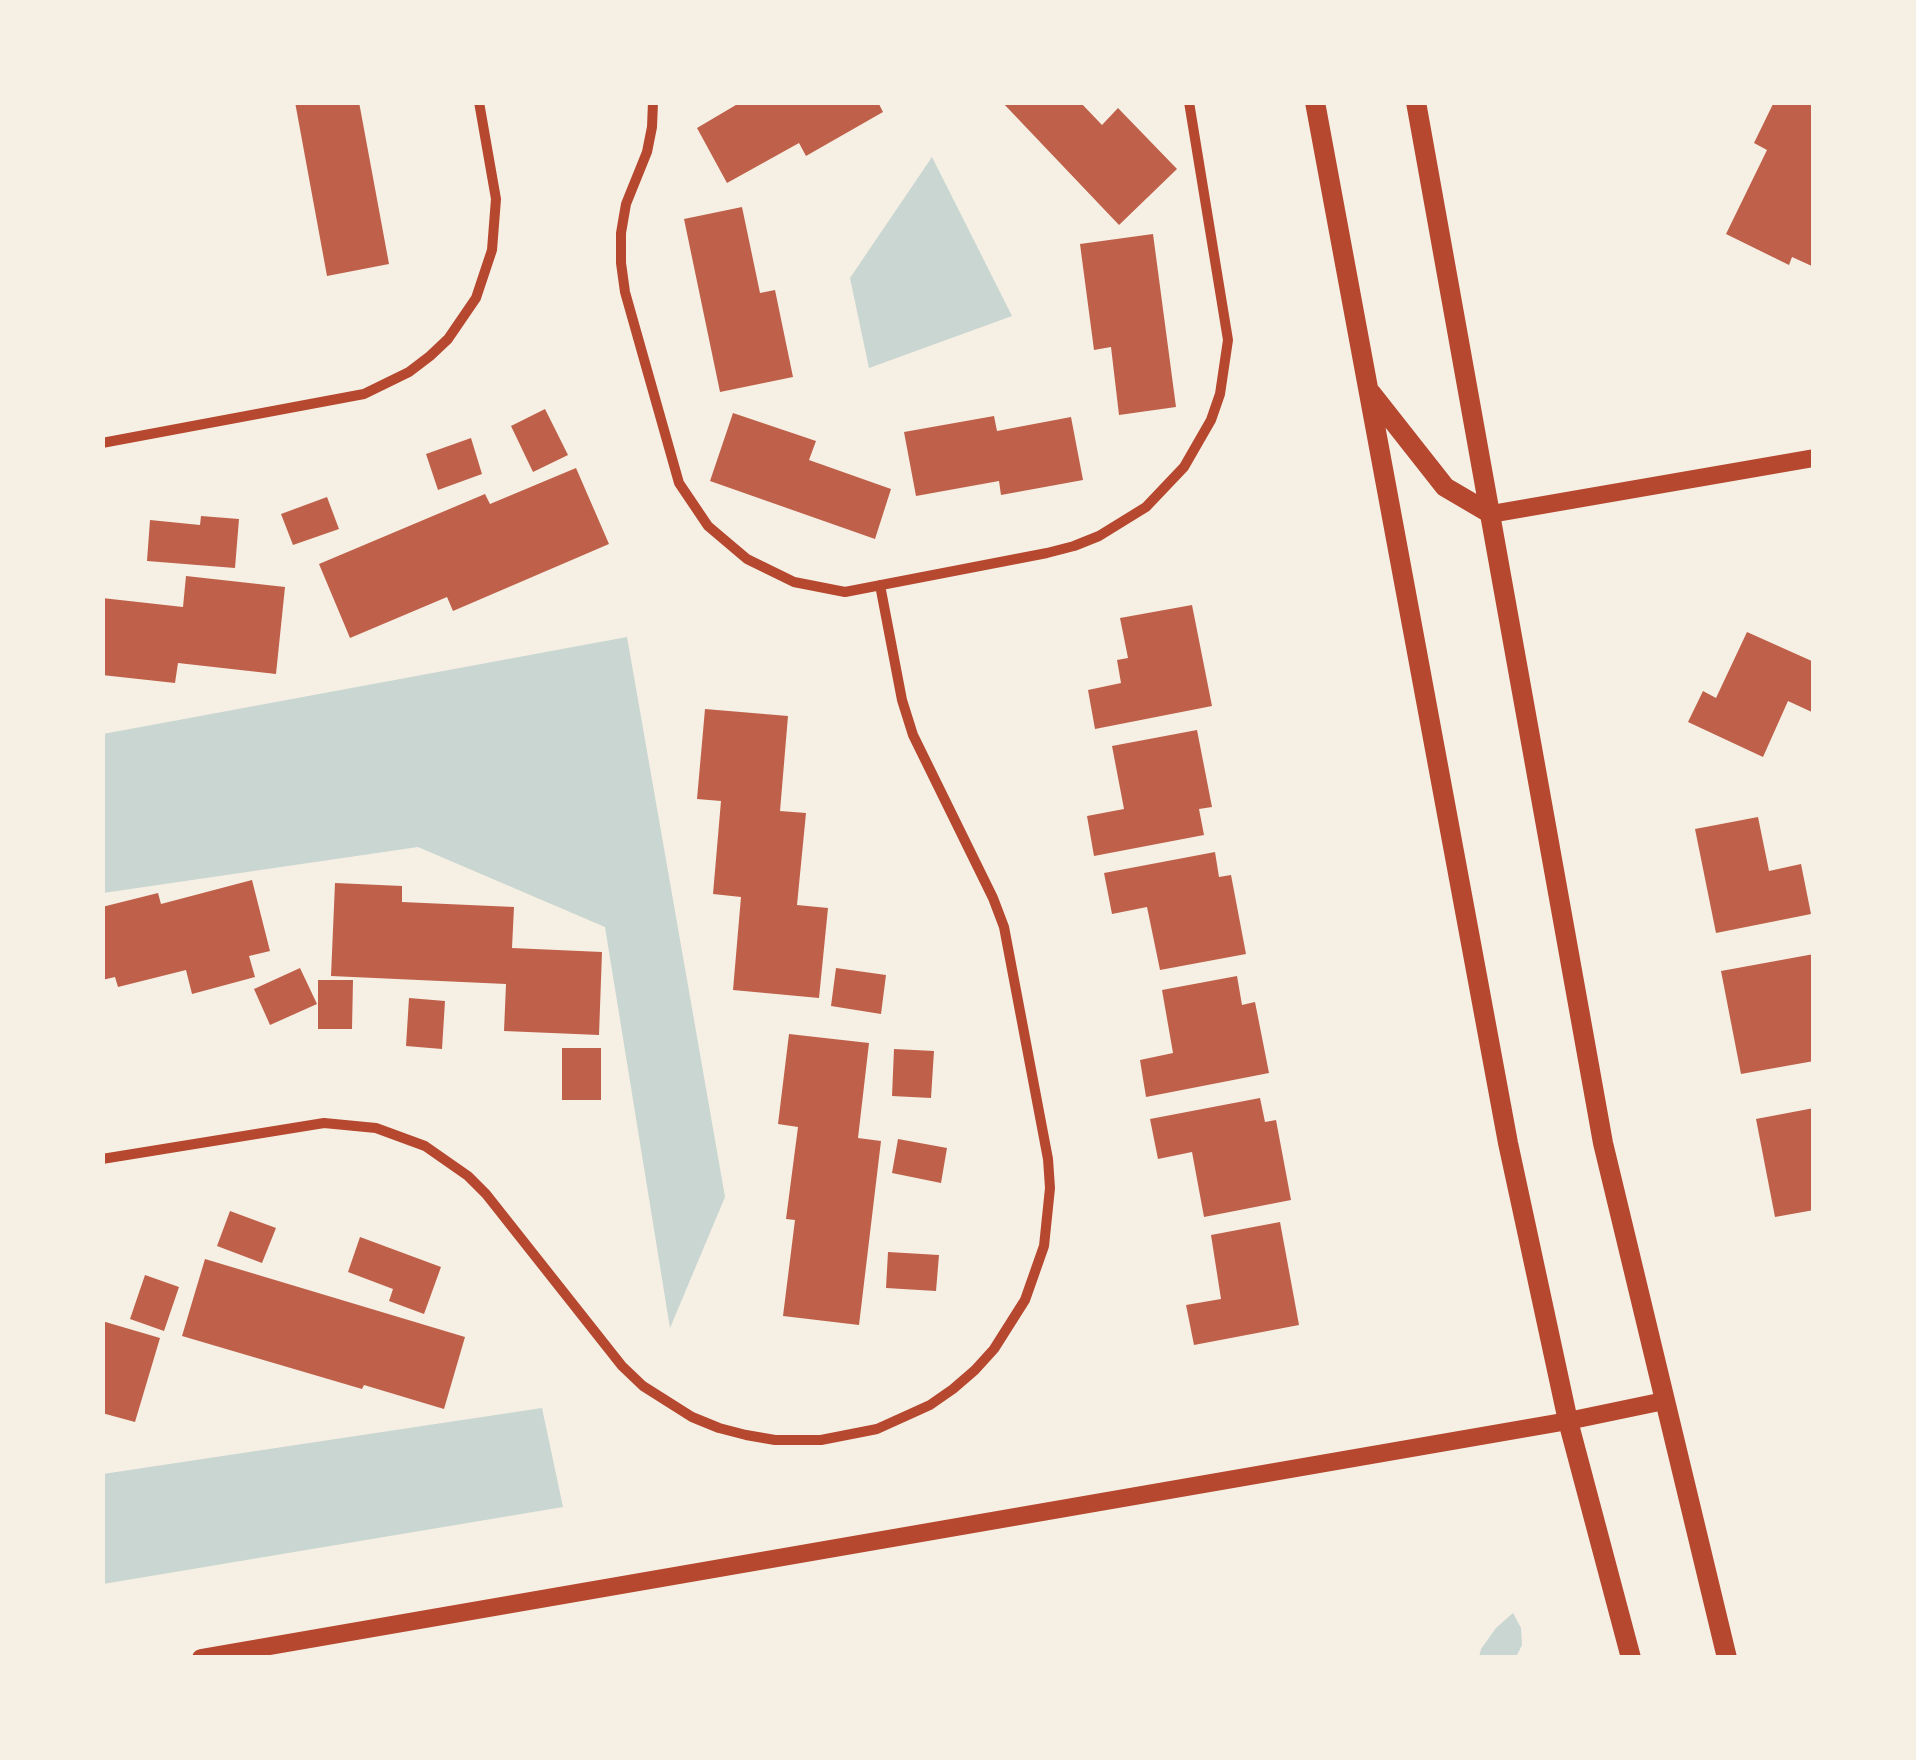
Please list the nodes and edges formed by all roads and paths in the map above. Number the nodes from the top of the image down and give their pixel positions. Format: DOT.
graph roads {
  1 [pos="479,102"];
  2 [pos="652,102"];
  3 [pos="1189,102"];
  4 [pos="1315,102"];
  5 [pos="1416,102"];
  6 [pos="1367,387"];
  7 [pos="102,443"];
  8 [pos="1814,458"];
  9 [pos="1491,514"];
  10 [pos="880,585"];
  11 [pos="102,1159"];
  12 [pos="1664,1401"];
  13 [pos="1568,1421"];
  14 [pos="201,1658"];
  15 [pos="1630,1658"];
  16 [pos="1728,1658"];
  1 -- 7 [label="street"];
  2 -- 10 [label="street"];
  3 -- 10 [label="street"];
  4 -- 6 [label="main road"];
  5 -- 9 [label="main road"];
  6 -- 9 [label="main road"];
  6 -- 13 [label="main road"];
  8 -- 9 [label="street"];
  9 -- 12 [label="main road"];
  10 -- 11 [label="street"];
  12 -- 13 [label="street"];
  12 -- 16 [label="main road"];
  13 -- 14 [label="street"];
  13 -- 15 [label="main road"];
}
